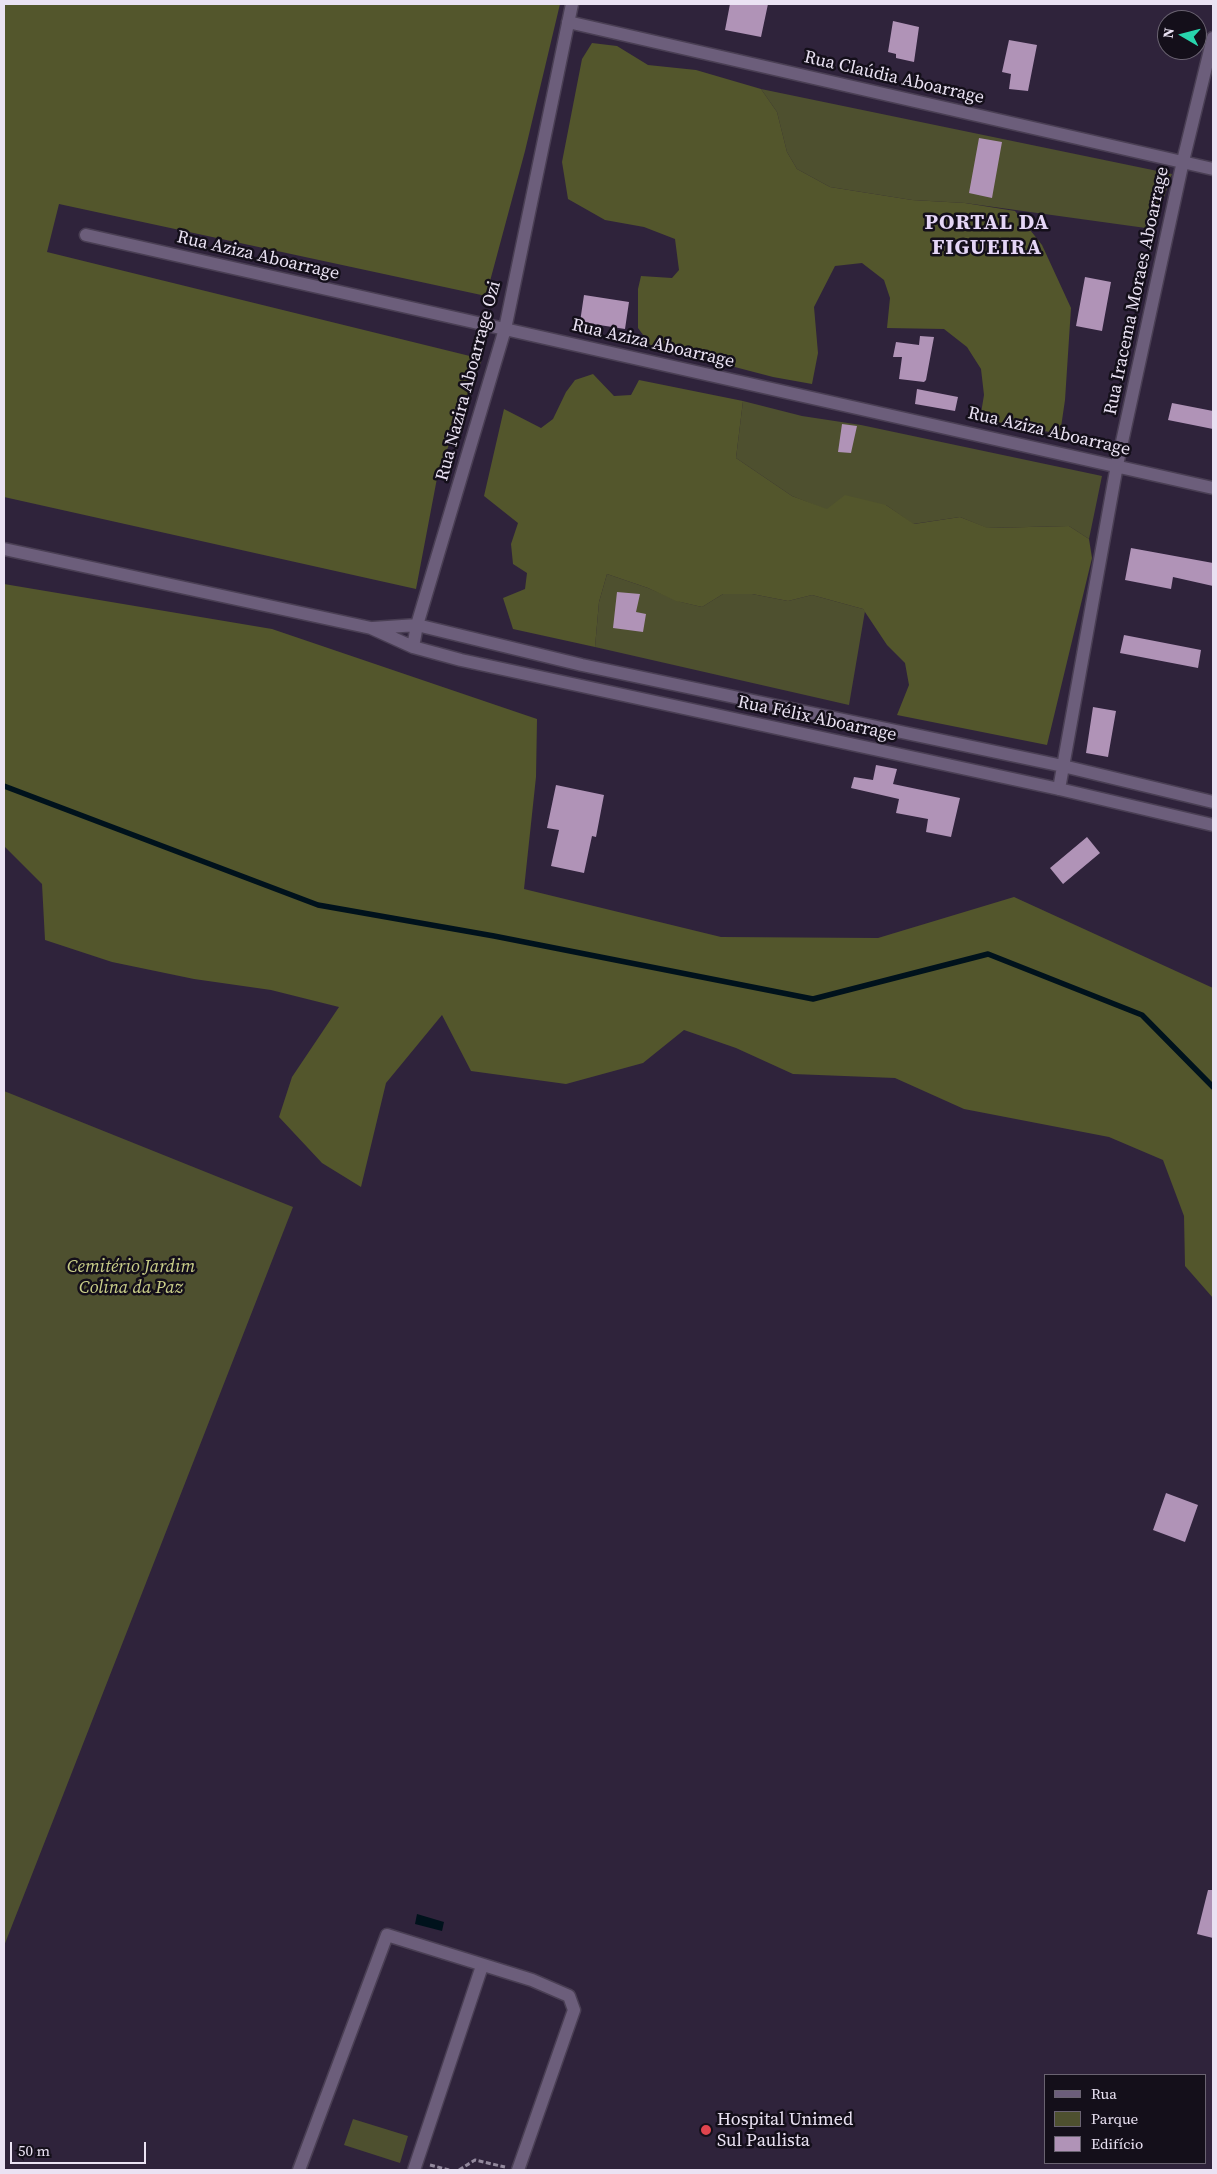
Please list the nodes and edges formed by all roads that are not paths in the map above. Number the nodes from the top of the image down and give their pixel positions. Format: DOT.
graph roads {
  1 [pos="572,4"];
  2 [pos="568,22"];
  3 [pos="1213,38"];
  4 [pos="1183,161"];
  5 [pos="1213,169"];
  6 [pos="86,235"];
  7 [pos="505,329"];
  8 [pos="1116,465"];
  9 [pos="1213,488"];
  10 [pos="4,549"];
  11 [pos="417,625"];
  12 [pos="371,628"];
  13 [pos="413,647"];
  14 [pos="1063,766"];
  15 [pos="1059,789"];
  16 [pos="1213,802"];
  17 [pos="1213,826"];
  18 [pos="482,1966"];
  19 [pos="299,2170"];
  20 [pos="414,2170"];
  21 [pos="518,2170"];
  1 -- 2 [label="street, Rua Nazira Aboarrage Ozi"];
  2 -- 4 [label="street, Rua Claúdia Aboarrage"];
  2 -- 7 [label="street, Rua Nazira Aboarrage Ozi"];
  3 -- 4 [label="street, Rua Iracema Moraes Aboarrage"];
  4 -- 5 [label="street, Rua Claúdia Aboarrage"];
  4 -- 8 [label="street, Rua Iracema Moraes Aboarrage"];
  6 -- 7 [label="street, Rua Aziza Aboarrage"];
  7 -- 8 [label="street, Rua Aziza Aboarrage"];
  7 -- 11 [label="street, Rua Nazira Aboarrage Ozi"];
  8 -- 9 [label="street, Rua Aziza Aboarrage"];
  8 -- 14 [label="street, Rua Iracema Moraes Aboarrage"];
  10 -- 12 [label="street"];
  11 -- 12 [label="street, Rua Félix Aboarrage"];
  11 -- 13 [label="street, Rua Nazira Aboarrage Ozi"];
  11 -- 14 [label="street, Rua Félix Aboarrage"];
  12 -- 13 [label="street, Rua Félix Aboarrage"];
  13 -- 15 [label="street, Rua Félix Aboarrage"];
  14 -- 15 [label="street, Rua Iracema Moraes Aboarrage"];
  14 -- 16 [label="street, Rua Félix Aboarrage"];
  15 -- 17 [label="street, Rua Félix Aboarrage"];
  18 -- 19 [label="street"];
  18 -- 20 [label="street"];
  18 -- 21 [label="street"];
}
